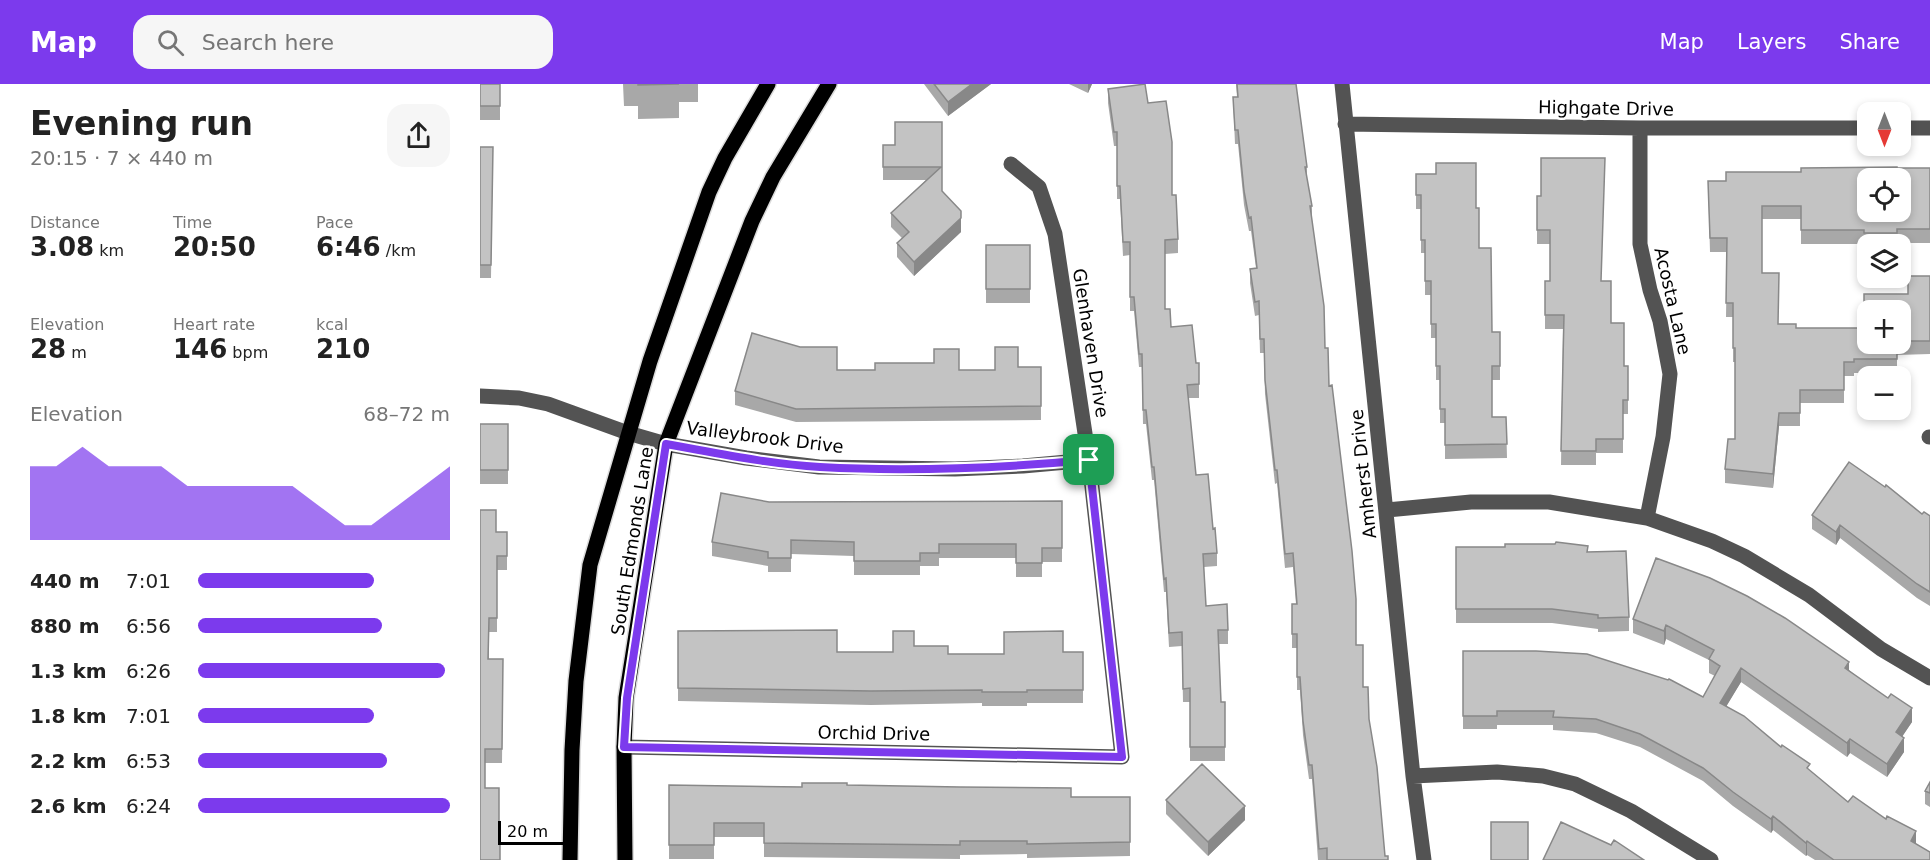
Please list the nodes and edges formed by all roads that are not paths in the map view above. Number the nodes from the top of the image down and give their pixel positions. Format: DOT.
graph roads {
  1 [pos="768,84"];
  2 [pos="829,84"];
  3 [pos="1342,84"];
  4 [pos="1345,124"];
  5 [pos="1640,128"];
  6 [pos="1857,128"];
  7 [pos="1911,128"];
  8 [pos="1930,128"];
  9 [pos="1011,164"];
  10 [pos="480,396"];
  11 [pos="628,433"];
  12 [pos="666,444"];
  13 [pos="1089,460"];
  14 [pos="1387,510"];
  15 [pos="1647,518"];
  16 [pos="1930,678"];
  17 [pos="624,747"];
  18 [pos="1122,757"];
  19 [pos="1413,776"];
  20 [pos="570,860"];
  21 [pos="625,860"];
  22 [pos="1424,860"];
  23 [pos="1711,860"];
  1 -- 11 [label="main road, South Edmonds Lane"];
  2 -- 12 [label="main road, South Edmonds Lane"];
  3 -- 4 [label="street, Amherst Drive"];
  4 -- 5 [label="street, Highgate Drive"];
  4 -- 14 [label="street, Amherst Drive"];
  5 -- 6 [label="street, Highgate Drive"];
  5 -- 15 [label="street, Acosta Lane"];
  7 -- 8 [label="street"];
  9 -- 13 [label="street, Glenhaven Drive"];
  10 -- 11 [label="street, Valleybrook Drive"];
  11 -- 12 [label="street, Valleybrook Drive"];
  11 -- 20 [label="main road, South Edmonds Lane"];
  12 -- 13 [label="street, Valleybrook Drive"];
  12 -- 17 [label="main road, South Edmonds Lane"];
  13 -- 18 [label="street, Glenhaven Drive"];
  14 -- 15 [label="street"];
  14 -- 19 [label="street, Amherst Drive"];
  15 -- 16 [label="street"];
  17 -- 18 [label="street, Orchid Drive"];
  17 -- 21 [label="main road, South Edmonds Lane"];
  19 -- 22 [label="street, Amherst Drive"];
  19 -- 23 [label="street"];
}
